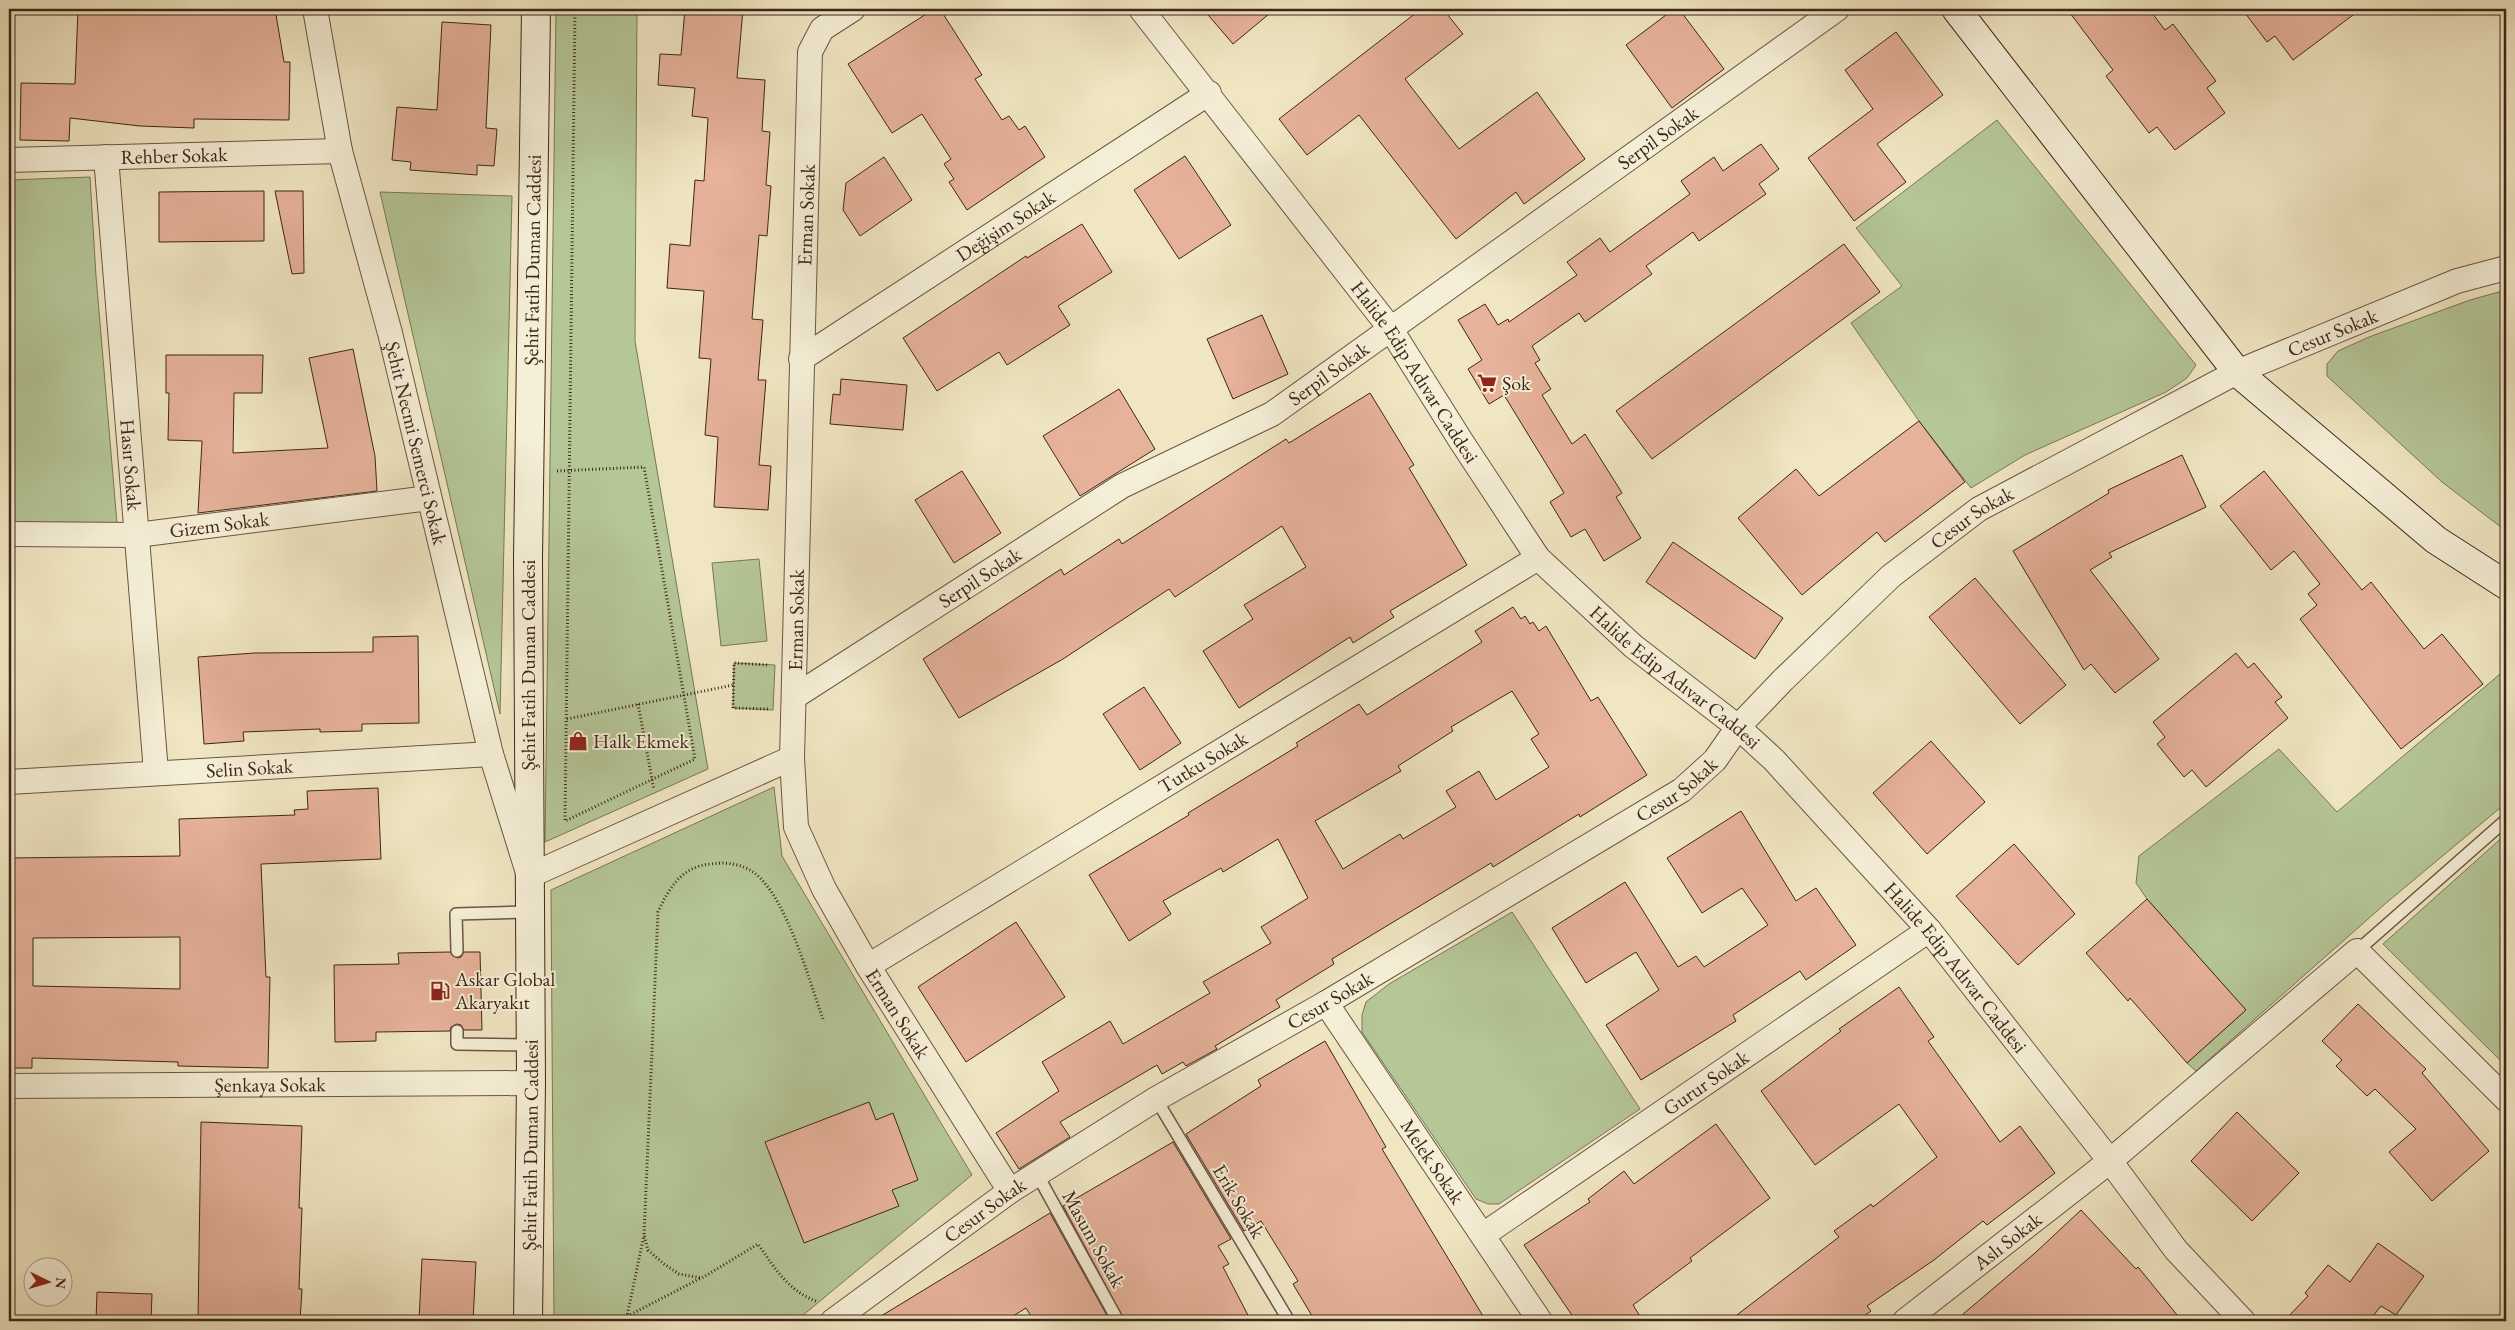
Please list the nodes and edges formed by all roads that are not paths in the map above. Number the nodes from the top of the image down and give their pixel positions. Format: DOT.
graph roads {
  1 [pos="315,9"];
  2 [pos="536,9"];
  3 [pos="852,9"];
  4 [pos="1140,9"];
  5 [pos="1838,9"];
  6 [pos="1956,9"];
  7 [pos="1209,93"];
  8 [pos="340,151"];
  9 [pos="106,157"];
  10 [pos="9,160"];
  11 [pos="2506,268"];
  12 [pos="1390,328"];
  13 [pos="802,359"];
  14 [pos="2237,372"];
  15 [pos="429,498"];
  16 [pos="9,534"];
  17 [pos="137,534"];
  18 [pos="1538,558"];
  19 [pos="2506,585"];
  20 [pos="794,704"];
  21 [pos="1738,728"];
  22 [pos="491,754"];
  23 [pos="792,758"];
  24 [pos="156,772"];
  25 [pos="9,782"];
  26 [pos="2506,820"];
  27 [pos="529,876"];
  28 [pos="529,912"];
  29 [pos="1929,930"];
  30 [pos="457,951"];
  31 [pos="2357,951"];
  32 [pos="868,966"];
  33 [pos="1326,1003"];
  34 [pos="457,1031"];
  35 [pos="531,1045"];
  36 [pos="531,1083"];
  37 [pos="9,1086"];
  38 [pos="1156,1099"];
  39 [pos="2506,1099"];
  40 [pos="2110,1162"];
  41 [pos="1037,1174"];
  42 [pos="1010,1191"];
  43 [pos="1483,1235"];
  44 [pos="844,1318"];
  45 [pos="528,1321"];
  46 [pos="1118,1321"];
  47 [pos="1289,1321"];
  48 [pos="1540,1321"];
  49 [pos="1906,1321"];
  50 [pos="2243,1321"];
  1 -- 8 [label="street, Şehit Necmi Semerci Sokak"];
  2 -- 27 [label="street, Şehit Fatih Duman Caddesi"];
  3 -- 13 [label="street, Erman Sokak"];
  4 -- 7 [label="street, Halide Edip Adıvar Caddesi"];
  5 -- 12 [label="street, Serpil Sokak"];
  6 -- 14 [label="street"];
  7 -- 12 [label="street, Halide Edip Adıvar Caddesi"];
  7 -- 13 [label="street, Değişim Sokak"];
  8 -- 9 [label="street, Rehber Sokak"];
  8 -- 15 [label="street, Şehit Necmi Semerci Sokak"];
  9 -- 10 [label="street, Rehber Sokak"];
  9 -- 17 [label="street, Hasır Sokak"];
  11 -- 14 [label="street, Cesur Sokak"];
  12 -- 18 [label="street, Halide Edip Adıvar Caddesi"];
  12 -- 20 [label="street, Serpil Sokak"];
  13 -- 20 [label="street, Erman Sokak"];
  14 -- 19 [label="street"];
  14 -- 21 [label="street, Cesur Sokak"];
  15 -- 17 [label="street, Gizem Sokak"];
  15 -- 22 [label="street, Şehit Necmi Semerci Sokak"];
  16 -- 17 [label="street, Gizem Sokak"];
  17 -- 24 [label="street, Hasır Sokak"];
  18 -- 21 [label="street, Halide Edip Adıvar Caddesi"];
  18 -- 32 [label="street, Tutku Sokak"];
  20 -- 23 [label="street, Erman Sokak"];
  21 -- 29 [label="street, Halide Edip Adıvar Caddesi"];
  21 -- 33 [label="street, Cesur Sokak"];
  22 -- 24 [label="street, Selin Sokak"];
  22 -- 27 [label="street, Şehit Necmi Semerci Sokak"];
  23 -- 27 [label="street"];
  23 -- 32 [label="street, Erman Sokak"];
  24 -- 25 [label="street, Selin Sokak"];
  26 -- 31 [label="lane"];
  27 -- 28 [label="street, Şehit Fatih Duman Caddesi"];
  28 -- 30 [label="lane"];
  28 -- 35 [label="street, Şehit Fatih Duman Caddesi"];
  29 -- 40 [label="street, Halide Edip Adıvar Caddesi"];
  29 -- 43 [label="street, Gurur Sokak"];
  31 -- 39 [label="street"];
  31 -- 40 [label="street, Aslı Sokak"];
  32 -- 42 [label="street, Erman Sokak"];
  33 -- 38 [label="street, Cesur Sokak"];
  33 -- 43 [label="street, Melek Sokak"];
  34 -- 35 [label="lane"];
  35 -- 36 [label="street, Şehit Fatih Duman Caddesi"];
  36 -- 37 [label="street, Şenkaya Sokak"];
  36 -- 45 [label="street, Şehit Fatih Duman Caddesi"];
  38 -- 41 [label="street, Cesur Sokak"];
  38 -- 47 [label="lane, Erik Sokak"];
  40 -- 49 [label="street, Aslı Sokak"];
  40 -- 50 [label="street, Halide Edip Adıvar Caddesi"];
  41 -- 42 [label="street, Cesur Sokak"];
  41 -- 46 [label="lane, Masum Sokak"];
  42 -- 44 [label="street, Cesur Sokak"];
  43 -- 48 [label="street, Melek Sokak"];
}
